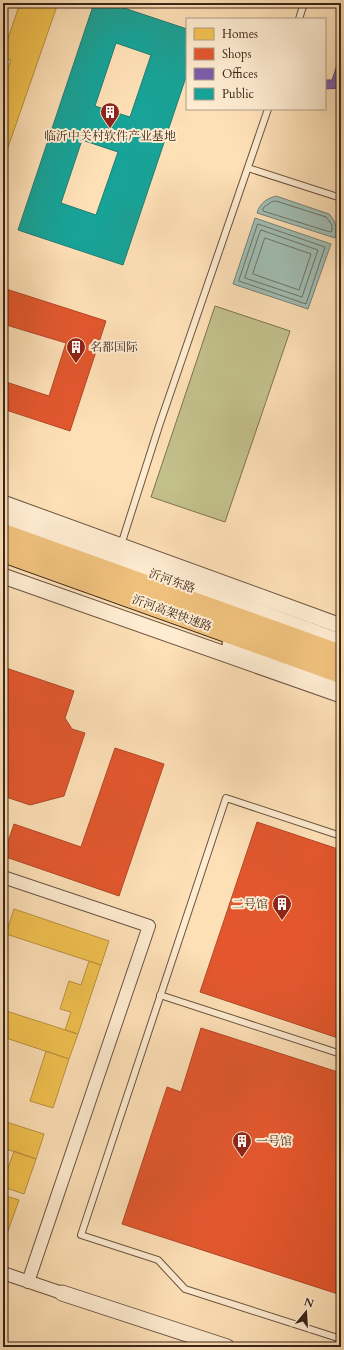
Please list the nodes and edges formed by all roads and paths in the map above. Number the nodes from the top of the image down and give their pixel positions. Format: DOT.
graph roads {
  1 [pos="304,3"];
  2 [pos="299,18"];
  3 [pos="268,110"];
  4 [pos="248,168"];
  5 [pos="341,198"];
  6 [pos="3,503"];
  7 [pos="3,518"];
  8 [pos="3,534"];
  9 [pos="120,546"];
  10 [pos="3,552"];
  11 [pos="3,562"];
  12 [pos="3,576"];
  13 [pos="341,626"];
  14 [pos="341,643"];
  15 [pos="341,655"];
  16 [pos="341,673"];
  17 [pos="341,684"];
  18 [pos="341,695"];
  19 [pos="341,836"];
  20 [pos="3,877"];
  21 [pos="160,995"];
  22 [pos="341,1054"];
  23 [pos="3,1273"];
  24 [pos="28,1282"];
  25 [pos="62,1293"];
  26 [pos="341,1340"];
  27 [pos="227,1347"];
  1 -- 2 [label="lane"];
  3 -- 4 [label="lane"];
  4 -- 5 [label="lane"];
  4 -- 9 [label="lane"];
  6 -- 9 [label="street"];
  7 -- 14 [label="main road, 沂河东路"];
  8 -- 15 [label="highway, 沂河高架快速路"];
  9 -- 13 [label="street"];
  10 -- 16 [label="highway, 沂河高架快速路"];
  11 -- 17 [label="main road"];
  12 -- 18 [label="street"];
  19 -- 21 [label="lane"];
  20 -- 24 [label="street"];
  21 -- 22 [label="lane"];
  21 -- 26 [label="lane"];
  23 -- 24 [label="street"];
  24 -- 25 [label="street"];
  25 -- 27 [label="street"];
}
